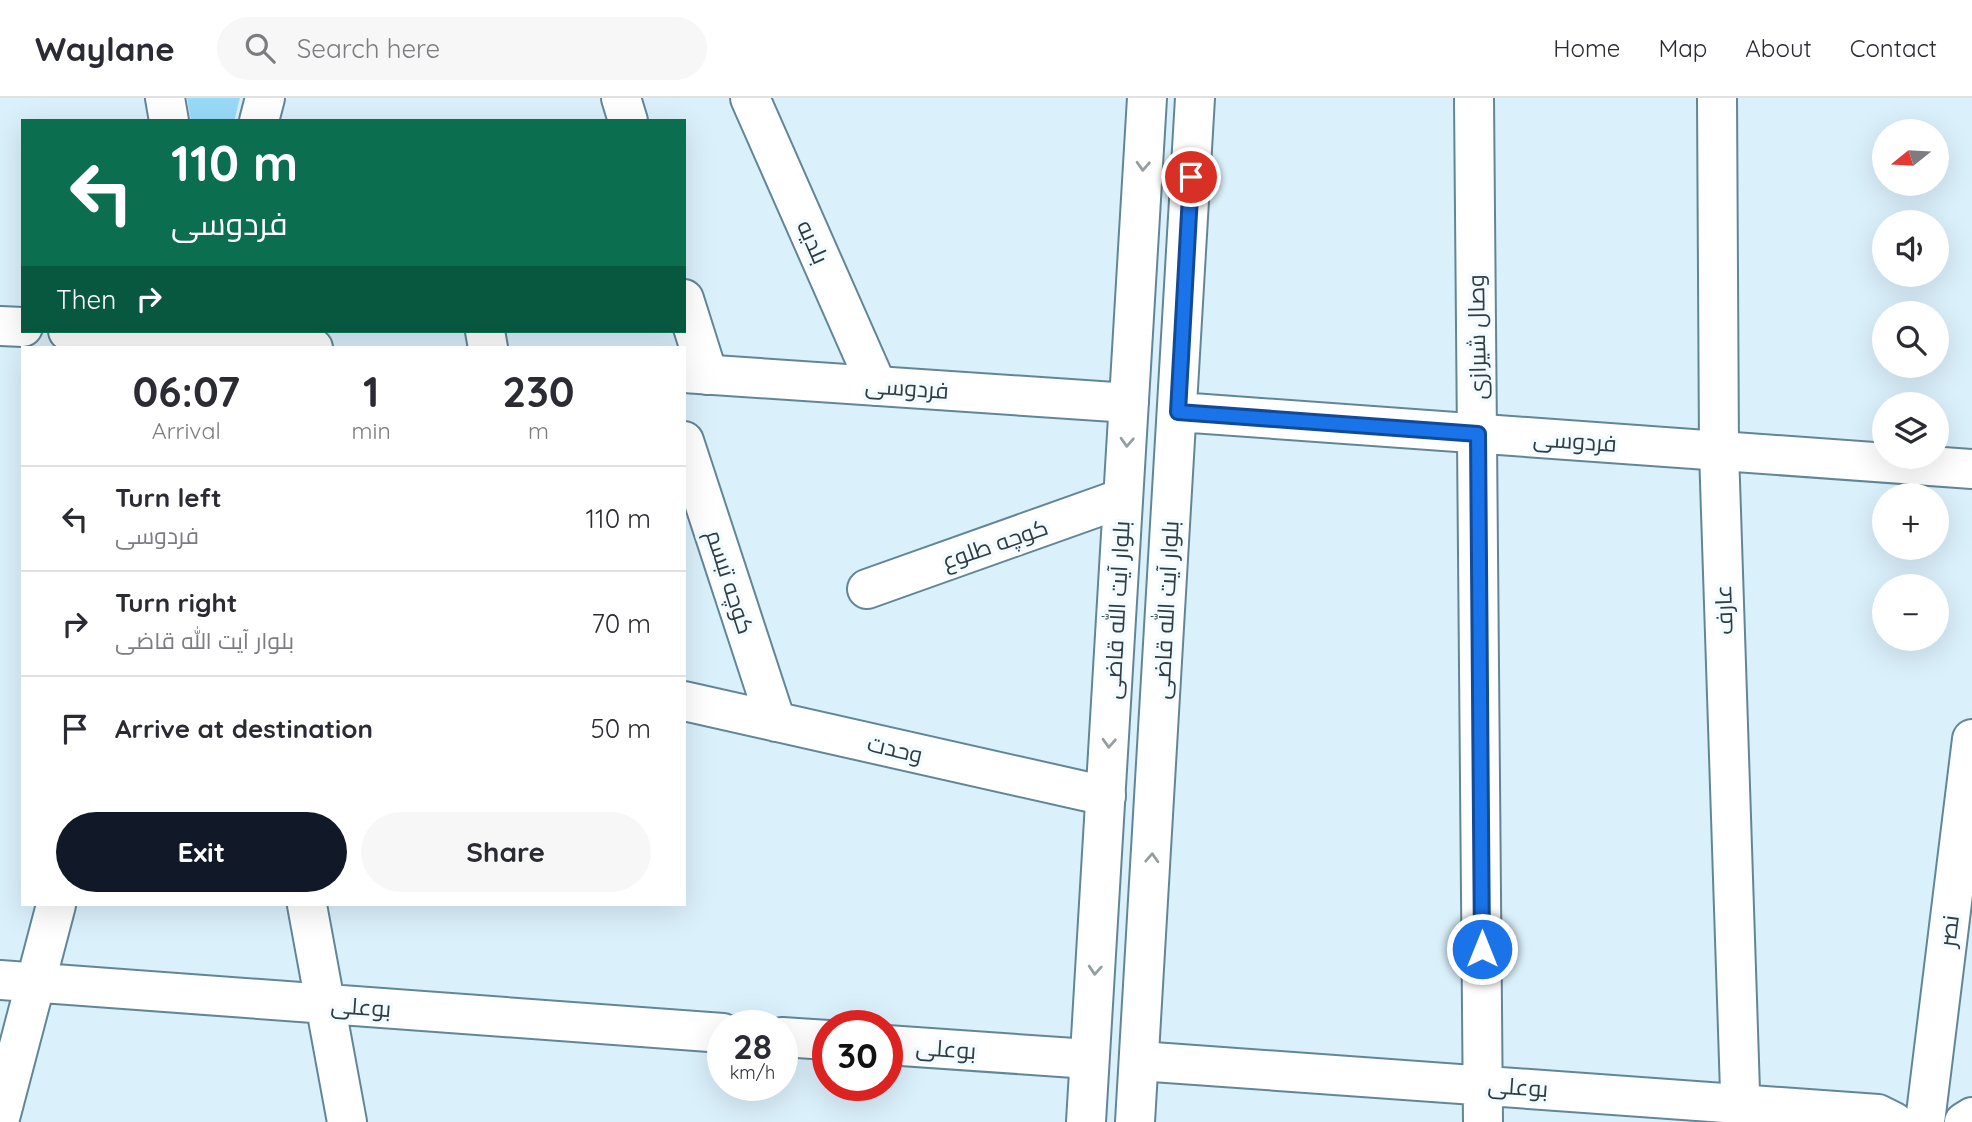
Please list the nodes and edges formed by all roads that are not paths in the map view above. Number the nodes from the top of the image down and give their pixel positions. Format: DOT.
graph roads {
  1 [pos="165,98"];
  2 [pos="265,98"];
  3 [pos="621,98"];
  4 [pos="750,98"];
  5 [pos="1147,98"];
  6 [pos="1195,98"];
  7 [pos="1474,98"];
  8 [pos="1717,98"];
  9 [pos="169,119"];
  10 [pos="260,119"];
  11 [pos="627,119"];
  12 [pos="686,312"];
  13 [pos="0,326"];
  14 [pos="21,327"];
  15 [pos="98,333"];
  16 [pos="205,340"];
  17 [pos="286,346"];
  18 [pos="696,374"];
  19 [pos="877,386"];
  20 [pos="1129,403"];
  21 [pos="1178,412"];
  22 [pos="1478,434"];
  23 [pos="686,447"];
  24 [pos="1719,451"];
  25 [pos="1972,469"];
  26 [pos="1124,498"];
  27 [pos="867,589"];
  28 [pos="686,702"];
  29 [pos="776,722"];
  30 [pos="1972,739"];
  31 [pos="1105,796"];
  32 [pos="1099,901"];
  33 [pos="1149,904"];
  34 [pos="56,906"];
  35 [pos="307,906"];
  36 [pos="18,981"];
  37 [pos="326,1005"];
  38 [pos="707,1032"];
  39 [pos="903,1046"];
  40 [pos="1089,1059"];
  41 [pos="1139,1061"];
  42 [pos="1483,1103"];
  43 [pos="1741,1112"];
  44 [pos="1972,1117"];
  45 [pos="0,1118"];
  46 [pos="347,1122"];
  47 [pos="1086,1122"];
  48 [pos="1135,1122"];
  49 [pos="1894,1122"];
  50 [pos="1926,1122"];
  51 [pos="1964,1122"];
  1 -- 9 [label="street"];
  2 -- 10 [label="street"];
  3 -- 11 [label="street"];
  4 -- 19 [label="street, بلدیه"];
  5 -- 20 [label="street, بلوار آیت‌ الله قاضی, one-way"];
  6 -- 21 [label="street, بلوار آیت ‌الله قاضی"];
  7 -- 22 [label="street, وصال شیرازی"];
  8 -- 24 [label="street, عارف"];
  12 -- 18 [label="street"];
  13 -- 14 [label="street"];
  15 -- 16 [label="street"];
  16 -- 17 [label="street"];
  18 -- 19 [label="street, فردوسی"];
  19 -- 20 [label="street, فردوسی"];
  20 -- 26 [label="street, بلوار آیت‌ الله قاضی, one-way"];
  21 -- 22 [label="street, فردوسی"];
  33 -- 21 [label="street, بلوار آیت ‌الله قاضی, one-way"];
  22 -- 24 [label="street, فردوسی"];
  22 -- 42 [label="street, وصال شیرازی"];
  23 -- 29 [label="street, کوچه تبسم"];
  24 -- 25 [label="street, فردوسی"];
  24 -- 43 [label="street, عارف"];
  26 -- 27 [label="street, کوچه طلوع"];
  26 -- 31 [label="street, بلوار آیت‌ الله قاضی, one-way"];
  28 -- 29 [label="street, وحدت"];
  29 -- 31 [label="street, وحدت"];
  30 -- 50 [label="street, نصر"];
  31 -- 32 [label="street, بلوار آیت‌ الله قاضی"];
  32 -- 33 [label="street"];
  32 -- 40 [label="street, بلوار آیت‌ الله قاضی, one-way"];
  33 -- 41 [label="street, بلوار آیت ‌الله قاضی"];
  34 -- 36 [label="street"];
  35 -- 37 [label="street"];
  36 -- 37 [label="street, بوعلی"];
  36 -- 45 [label="street"];
  37 -- 38 [label="street, بوعلی"];
  37 -- 46 [label="street"];
  39 -- 40 [label="street, بوعلی"];
  40 -- 47 [label="street, بلوار آیت‌ الله قاضی"];
  41 -- 42 [label="street, بوعلی"];
  41 -- 48 [label="street, بلوار آیت ‌الله قاضی"];
  42 -- 43 [label="street, بوعلی"];
  43 -- 49 [label="street, بوعلی"];
  44 -- 51 [label="street"];
}
